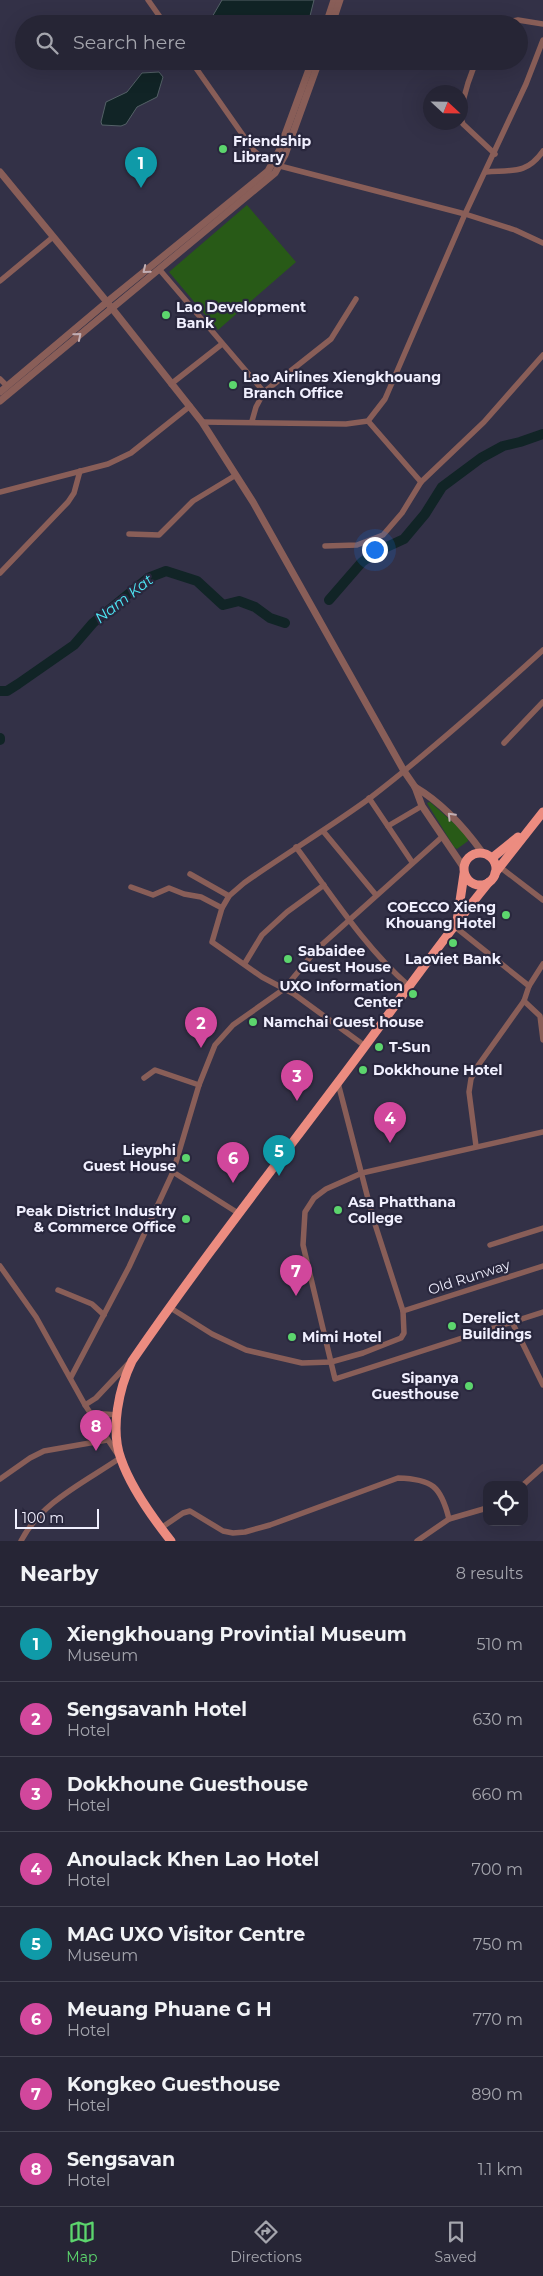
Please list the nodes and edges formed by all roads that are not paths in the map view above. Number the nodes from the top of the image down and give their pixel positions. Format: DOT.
graph roads {
  1 [pos="148,0"];
  2 [pos="334,0"];
  3 [pos="340,0"];
  4 [pos="159,15"];
  5 [pos="329,15"];
  6 [pos="335,15"];
  7 [pos="528,22"];
  8 [pos="543,24"];
  9 [pos="543,40"];
  10 [pos="197,70"];
  11 [pos="309,70"];
  12 [pos="315,70"];
  13 [pos="473,70"];
  14 [pos="467,85"];
  15 [pos="468,128"];
  16 [pos="543,151"];
  17 [pos="495,154"];
  18 [pos="277,165"];
  19 [pos="0,172"];
  20 [pos="486,172"];
  21 [pos="465,214"];
  22 [pos="54,237"];
  23 [pos="543,243"];
  24 [pos="159,269"];
  25 [pos="0,281"];
  26 [pos="356,299"];
  27 [pos="110,305"];
  28 [pos="222,344"];
  29 [pos="543,355"];
  30 [pos="0,379"];
  31 [pos="171,384"];
  32 [pos="7,386"];
  33 [pos="0,392"];
  34 [pos="264,392"];
  35 [pos="0,401"];
  36 [pos="190,406"];
  37 [pos="252,421"];
  38 [pos="368,421"];
  39 [pos="202,422"];
  40 [pos="80,471"];
  41 [pos="236,475"];
  42 [pos="421,482"];
  43 [pos="0,492"];
  44 [pos="129,534"];
  45 [pos="325,546"];
  46 [pos="0,573"];
  47 [pos="543,650"];
  48 [pos="543,702"];
  49 [pos="504,743"];
  50 [pos="404,771"];
  51 [pos="415,787"];
  52 [pos="369,798"];
  53 [pos="422,806"];
  54 [pos="543,812"];
  55 [pos="388,826"];
  56 [pos="528,829"];
  57 [pos="323,831"];
  58 [pos="442,837"];
  59 [pos="296,847"];
  60 [pos="482,852"];
  61 [pos="492,858"];
  62 [pos="412,862"];
  63 [pos="498,870"];
  64 [pos="464,871"];
  65 [pos="190,874"];
  66 [pos="488,882"];
  67 [pos="324,885"];
  68 [pos="131,887"];
  69 [pos="376,895"];
  70 [pos="229,896"];
  71 [pos="543,900"];
  72 [pos="222,908"];
  73 [pos="350,918"];
  74 [pos="455,923"];
  75 [pos="245,963"];
  76 [pos="543,964"];
  77 [pos="409,986"];
  78 [pos="528,986"];
  79 [pos="284,989"];
  80 [pos="524,1001"];
  81 [pos="541,1016"];
  82 [pos="543,1040"];
  83 [pos="365,1046"];
  84 [pos="144,1078"];
  85 [pos="338,1083"];
  86 [pos="199,1085"];
  87 [pos="543,1132"];
  88 [pos="476,1146"];
  89 [pos="174,1172"];
  90 [pos="362,1173"];
  91 [pos="238,1213"];
  92 [pos="543,1228"];
  93 [pos="490,1245"];
  94 [pos="0,1266"];
  95 [pos="543,1266"];
  96 [pos="58,1290"];
  97 [pos="169,1306"];
  98 [pos="403,1311"];
  99 [pos="543,1312"];
  100 [pos="104,1315"];
  101 [pos="512,1322"];
  102 [pos="132,1361"];
  103 [pos="331,1362"];
  104 [pos="70,1377"];
  105 [pos="543,1385"];
  106 [pos="85,1405"];
  107 [pos="91,1413"];
  108 [pos="118,1415"];
  109 [pos="107,1440"];
  110 [pos="120,1458"];
  111 [pos="543,1467"];
  112 [pos="0,1479"];
  113 [pos="527,1481"];
  114 [pos="483,1509"];
  115 [pos="448,1519"];
  116 [pos="161,1528"];
  117 [pos="22,1541"];
  118 [pos="171,1541"];
  119 [pos="417,1541"];
  1 -- 4 [label="street"];
  2 -- 5 [label="street"];
  3 -- 6 [label="street"];
  7 -- 8 [label="street"];
  9 -- 17 [label="street"];
  10 -- 18 [label="street"];
  11 -- 18 [label="street"];
  12 -- 18 [label="street"];
  13 -- 14 [label="street"];
  15 -- 17 [label="street"];
  16 -- 20 [label="street"];
  17 -- 20 [label="street"];
  18 -- 21 [label="street"];
  18 -- 24 [label="street"];
  18 -- 27 [label="street, one-way"];
  19 -- 22 [label="street"];
  20 -- 21 [label="street"];
  21 -- 23 [label="street"];
  21 -- 38 [label="street"];
  22 -- 25 [label="street"];
  22 -- 27 [label="street"];
  24 -- 27 [label="street"];
  24 -- 28 [label="street"];
  26 -- 34 [label="street"];
  27 -- 31 [label="street"];
  27 -- 32 [label="street"];
  35 -- 27 [label="street, one-way"];
  28 -- 31 [label="street"];
  28 -- 34 [label="street"];
  29 -- 42 [label="street"];
  30 -- 32 [label="street"];
  31 -- 36 [label="street"];
  32 -- 33 [label="street"];
  34 -- 37 [label="street"];
  36 -- 39 [label="street"];
  36 -- 40 [label="street"];
  37 -- 38 [label="street"];
  37 -- 39 [label="street"];
  38 -- 42 [label="street"];
  39 -- 41 [label="street"];
  40 -- 43 [label="street"];
  40 -- 46 [label="street"];
  41 -- 44 [label="street"];
  41 -- 50 [label="street"];
  42 -- 45 [label="street"];
  47 -- 50 [label="street"];
  48 -- 49 [label="street"];
  50 -- 51 [label="street"];
  50 -- 52 [label="street"];
  51 -- 53 [label="street"];
  60 -- 51 [label="street, one-way"];
  52 -- 55 [label="street"];
  52 -- 57 [label="street"];
  53 -- 55 [label="street"];
  53 -- 58 [label="street"];
  54 -- 56 [label="highway"];
  55 -- 62 [label="street"];
  56 -- 61 [label="highway"];
  56 -- 63 [label="highway"];
  57 -- 59 [label="street"];
  57 -- 69 [label="street"];
  58 -- 62 [label="street"];
  58 -- 64 [label="street"];
  59 -- 67 [label="street"];
  59 -- 70 [label="street"];
  60 -- 61 [label="highway"];
  60 -- 64 [label="highway"];
  61 -- 63 [label="highway"];
  62 -- 69 [label="street"];
  63 -- 66 [label="highway"];
  63 -- 71 [label="street"];
  64 -- 66 [label="highway"];
  64 -- 74 [label="highway"];
  65 -- 70 [label="street"];
  66 -- 74 [label="highway"];
  67 -- 73 [label="street"];
  67 -- 75 [label="street"];
  68 -- 72 [label="street"];
  69 -- 73 [label="street"];
  70 -- 72 [label="street"];
  72 -- 75 [label="street"];
  73 -- 77 [label="street"];
  73 -- 79 [label="street"];
  74 -- 77 [label="highway"];
  74 -- 78 [label="street"];
  75 -- 79 [label="street"];
  76 -- 78 [label="street"];
  77 -- 83 [label="highway"];
  78 -- 80 [label="street"];
  79 -- 83 [label="street"];
  79 -- 86 [label="street"];
  80 -- 81 [label="street"];
  80 -- 88 [label="street"];
  81 -- 82 [label="street"];
  83 -- 85 [label="highway"];
  84 -- 86 [label="street"];
  85 -- 90 [label="street"];
  85 -- 91 [label="highway"];
  86 -- 89 [label="street"];
  87 -- 88 [label="street"];
  88 -- 90 [label="street"];
  89 -- 91 [label="street"];
  89 -- 100 [label="street"];
  90 -- 98 [label="street"];
  90 -- 103 [label="street"];
  91 -- 97 [label="highway"];
  92 -- 93 [label="street"];
  94 -- 104 [label="street"];
  95 -- 98 [label="street, Old Runway"];
  96 -- 100 [label="street"];
  97 -- 102 [label="highway"];
  97 -- 103 [label="street"];
  98 -- 103 [label="street"];
  99 -- 101 [label="street"];
  100 -- 104 [label="street"];
  101 -- 103 [label="street"];
  101 -- 105 [label="street"];
  102 -- 106 [label="street"];
  102 -- 108 [label="highway"];
  104 -- 106 [label="street"];
  106 -- 107 [label="street"];
  107 -- 108 [label="street"];
  107 -- 109 [label="street"];
  108 -- 110 [label="highway"];
  109 -- 110 [label="street"];
  109 -- 112 [label="street"];
  110 -- 116 [label="highway"];
  110 -- 117 [label="street"];
  111 -- 113 [label="street"];
  114 -- 115 [label="street"];
  115 -- 116 [label="street"];
  115 -- 119 [label="street"];
  116 -- 118 [label="highway"];
}
